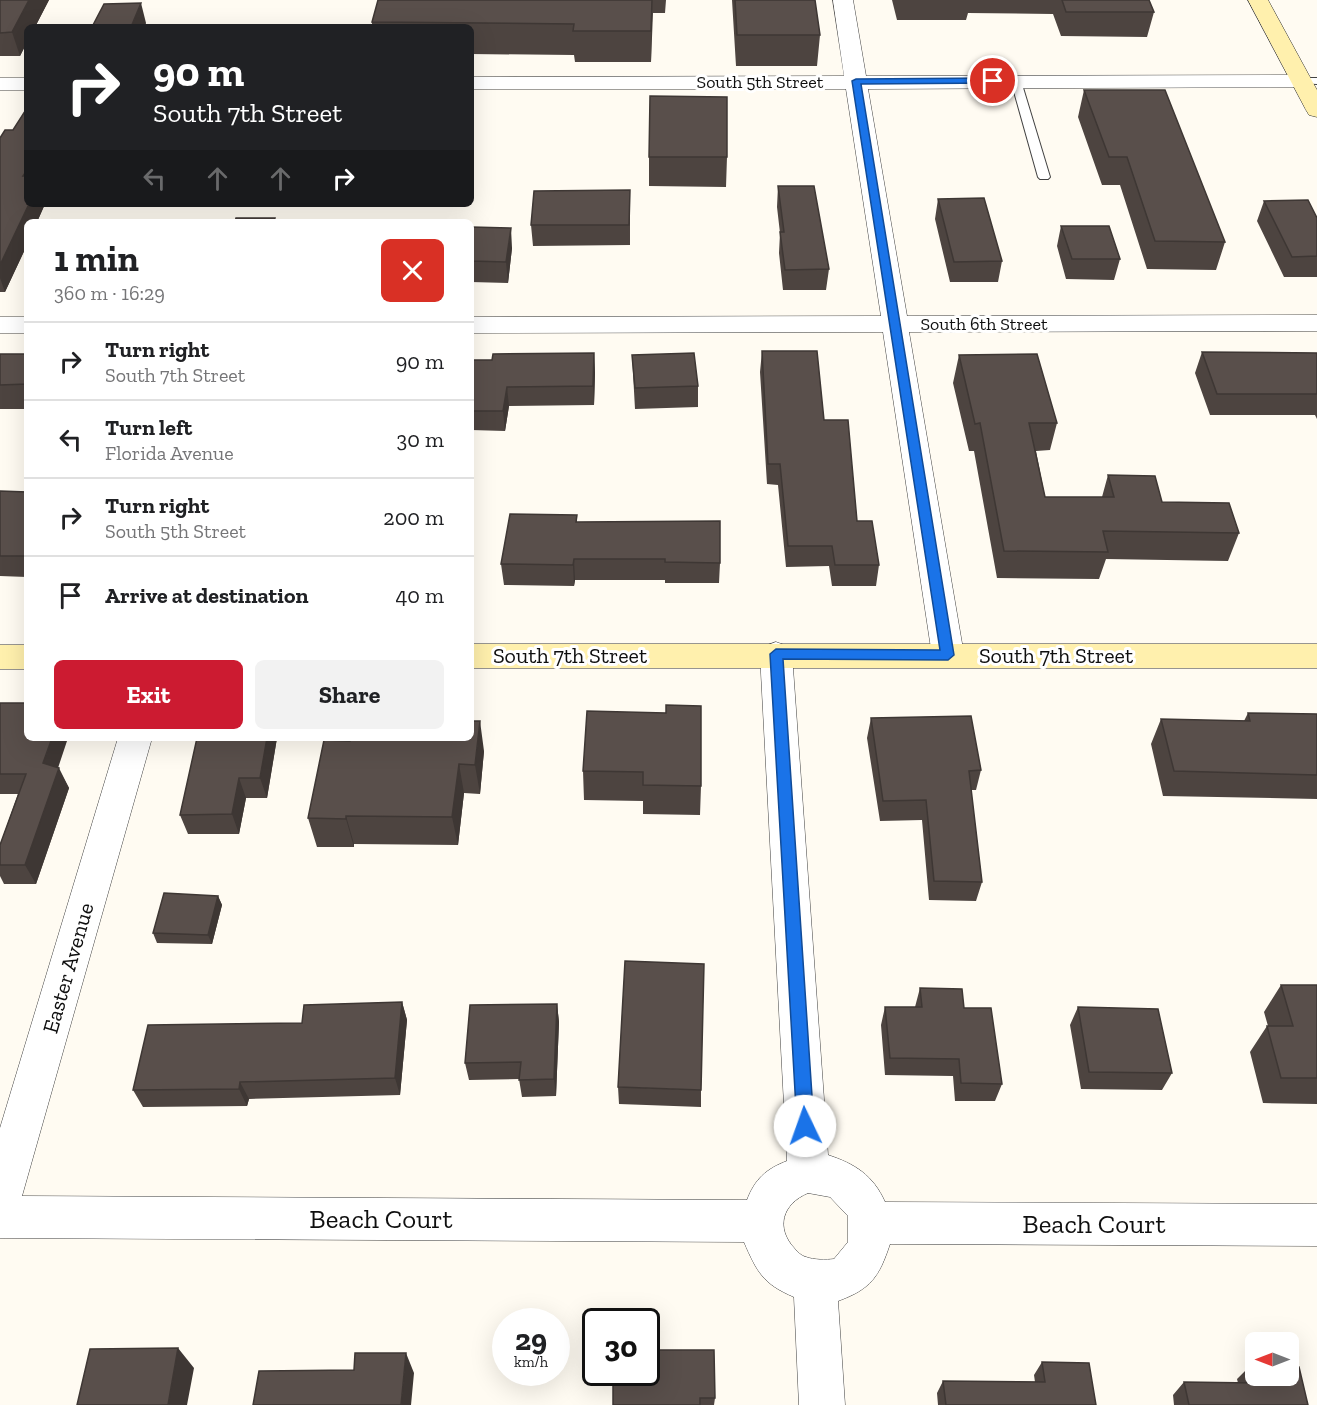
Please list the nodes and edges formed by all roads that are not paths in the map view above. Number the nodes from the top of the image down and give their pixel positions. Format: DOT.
graph roads {
  1 [pos="843,0"];
  2 [pos="1258,0"];
  3 [pos="856,81"];
  4 [pos="1016,81"];
  5 [pos="1309,81"];
  6 [pos="474,83"];
  7 [pos="24,84"];
  8 [pos="1,85"];
  9 [pos="1316,108"];
  10 [pos="1044,177"];
  11 [pos="1317,323"];
  12 [pos="0,325"];
  13 [pos="24,325"];
  14 [pos="474,325"];
  15 [pos="895,325"];
  16 [pos="776,654"];
  17 [pos="948,655"];
  18 [pos="474,656"];
  19 [pos="1317,656"];
  20 [pos="0,657"];
  21 [pos="24,657"];
  22 [pos="134,741"];
  23 [pos="808,1173"];
  24 [pos="0,1198"];
  25 [pos="0,1217"];
  26 [pos="761,1221"];
  27 [pos="872,1223"];
  28 [pos="1317,1225"];
  29 [pos="815,1283"];
  30 [pos="822,1405"];
  1 -- 3 [label="street"];
  2 -- 5 [label="street"];
  3 -- 4 [label="street, South 5th Street"];
  3 -- 6 [label="street, South 5th Street"];
  3 -- 15 [label="street"];
  4 -- 5 [label="street, South 5th Street"];
  4 -- 10 [label="lane"];
  5 -- 9 [label="street"];
  7 -- 8 [label="street"];
  11 -- 15 [label="street, South 6th Street"];
  12 -- 13 [label="street"];
  14 -- 15 [label="street, South 6th Street"];
  15 -- 17 [label="street"];
  16 -- 17 [label="street, South 7th Street"];
  16 -- 18 [label="street, South 7th Street"];
  16 -- 23 [label="street"];
  17 -- 19 [label="street, South 7th Street"];
  20 -- 21 [label="street"];
  22 -- 24 [label="street, Easter Avenue"];
  23 -- 26 [label="street"];
  23 -- 27 [label="street"];
  25 -- 26 [label="street, Beach Court"];
  26 -- 29 [label="street"];
  27 -- 28 [label="street, Beach Court"];
  27 -- 29 [label="street"];
  29 -- 30 [label="street"];
}
